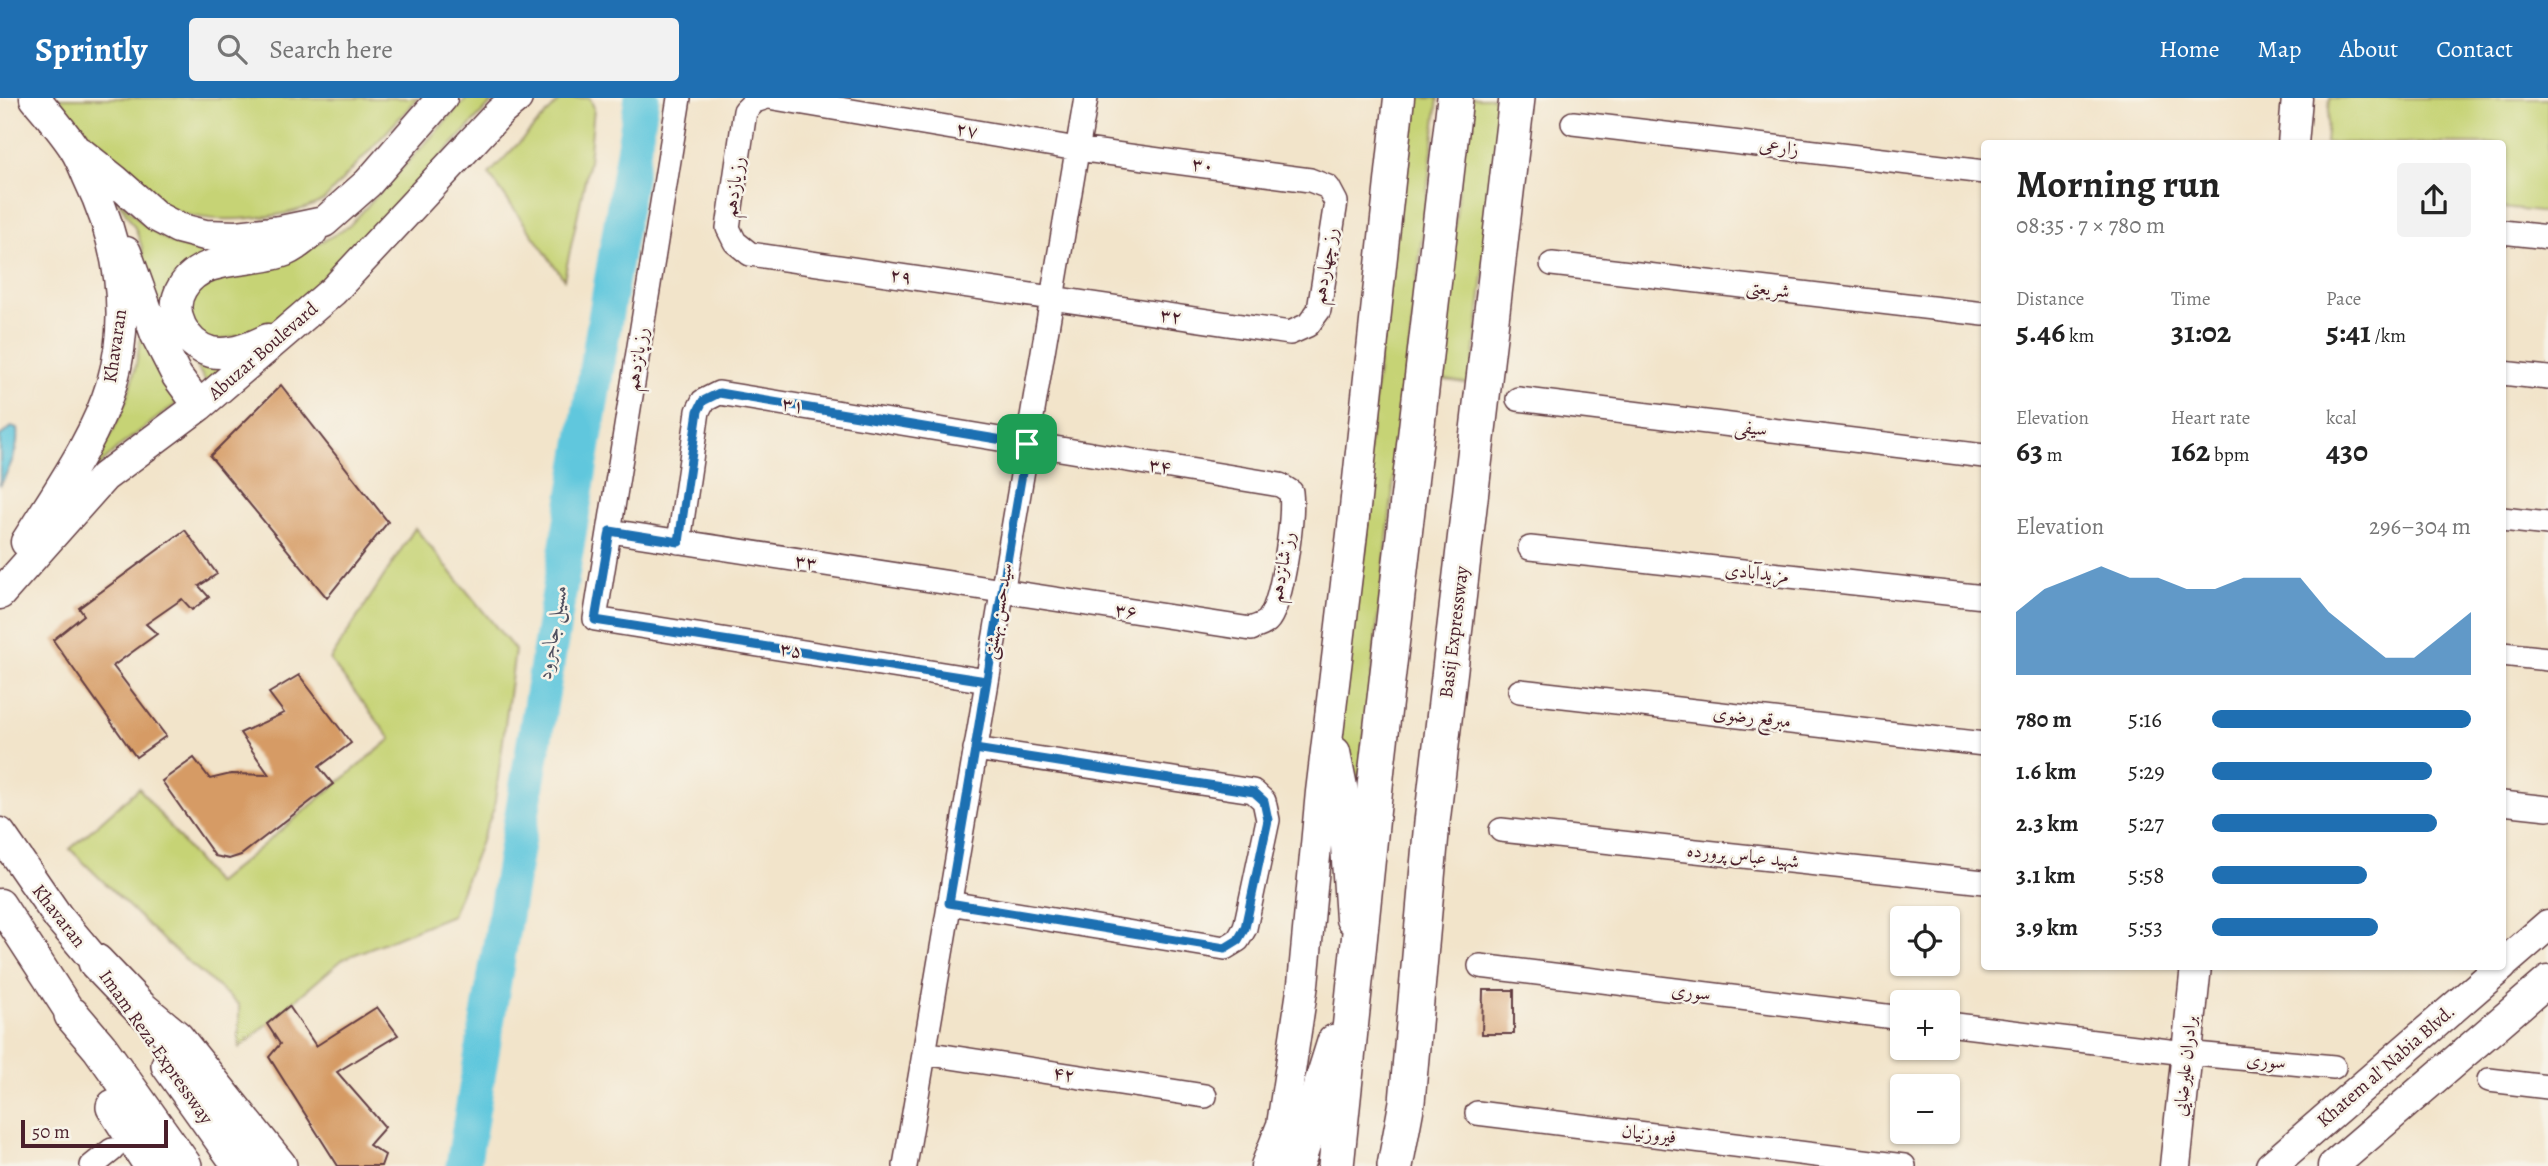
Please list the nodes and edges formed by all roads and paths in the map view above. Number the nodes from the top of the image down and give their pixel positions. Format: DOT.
graph roads {
  1 [pos="35,98"];
  2 [pos="442,98"];
  3 [pos="679,98"];
  4 [pos="764,98"];
  5 [pos="774,98"];
  6 [pos="1086,98"];
  7 [pos="1399,98"];
  8 [pos="1455,98"];
  9 [pos="1517,98"];
  10 [pos="2297,98"];
  11 [pos="509,103"];
  12 [pos="1573,123"];
  13 [pos="2293,140"];
  14 [pos="75,149"];
  15 [pos="1077,149"];
  16 [pos="1981,172"];
  17 [pos="1328,187"];
  18 [pos="100,201"];
  19 [pos="324,222"];
  20 [pos="2506,232"];
  21 [pos="2548,237"];
  22 [pos="750,254"];
  23 [pos="1552,264"];
  24 [pos="333,291"];
  25 [pos="1051,299"];
  26 [pos="1981,314"];
  27 [pos="1290,333"];
  28 [pos="2506,373"];
  29 [pos="2548,378"];
  30 [pos="1518,400"];
  31 [pos="199,406"];
  32 [pos="1027,444"];
  33 [pos="1981,456"];
  34 [pos="1291,492"];
  35 [pos="2506,519"];
  36 [pos="2548,524"];
  37 [pos="610,531"];
  38 [pos="679,542"];
  39 [pos="1530,548"];
  40 [pos="0,589"];
  41 [pos="1002,593"];
  42 [pos="0,594"];
  43 [pos="1981,597"];
  44 [pos="595,620"];
  45 [pos="1251,629"];
  46 [pos="2506,654"];
  47 [pos="2548,659"];
  48 [pos="986,681"];
  49 [pos="1520,691"];
  50 [pos="1329,724"];
  51 [pos="1981,744"];
  52 [pos="975,749"];
  53 [pos="2506,803"];
  54 [pos="2548,808"];
  55 [pos="1501,830"];
  56 [pos="0,833"];
  57 [pos="1981,882"];
  58 [pos="949,903"];
  59 [pos="0,904"];
  60 [pos="2548,925"];
  61 [pos="96,962"];
  62 [pos="2506,962"];
  63 [pos="1480,966"];
  64 [pos="2195,970"];
  65 [pos="2497,970"];
  66 [pos="1355,978"];
  67 [pos="2548,981"];
  68 [pos="72,1015"];
  69 [pos="1890,1017"];
  70 [pos="1960,1025"];
  71 [pos="924,1053"];
  72 [pos="2185,1053"];
  73 [pos="2334,1067"];
  74 [pos="2489,1080"];
  75 [pos="2548,1087"];
  76 [pos="1205,1096"];
  77 [pos="1478,1113"];
  78 [pos="112,1150"];
  79 [pos="92,1166"];
  80 [pos="152,1166"];
  81 [pos="184,1166"];
  82 [pos="241,1166"];
  83 [pos="279,1166"];
  84 [pos="905,1166"];
  85 [pos="1266,1166"];
  86 [pos="1296,1166"];
  87 [pos="1336,1166"];
  88 [pos="1395,1166"];
  89 [pos="1904,1166"];
  90 [pos="2175,1166"];
  91 [pos="2271,1166"];
  92 [pos="2333,1166"];
  1 -- 14 [label="main road, Khavaran"];
  2 -- 19 [label="main road"];
  3 -- 37 [label="street, رز پانزدهم"];
  4 -- 22 [label="street, رز یازدهم"];
  5 -- 15 [label="street, ۲۷"];
  6 -- 15 [label="street, سیدحسن بهشتی"];
  7 -- 50 [label="main road"];
  8 -- 66 [label="highway"];
  9 -- 88 [label="highway, Basij Expressway"];
  10 -- 13 [label="main road"];
  11 -- 24 [label="main road, Abuzar Boulevard"];
  12 -- 16 [label="street, زارعی"];
  14 -- 18 [label="main road, Khavaran"];
  14 -- 19 [label="main road"];
  15 -- 17 [label="street, ۳۰"];
  15 -- 25 [label="street, سیدحسن بهشتی"];
  17 -- 27 [label="street, رز چهاردهم"];
  18 -- 31 [label="main road"];
  18 -- 40 [label="main road, Khavaran"];
  19 -- 24 [label="main road"];
  20 -- 21 [label="street"];
  22 -- 25 [label="street, ۲۹"];
  23 -- 26 [label="street, شریعتی"];
  24 -- 31 [label="main road, Abuzar Boulevard"];
  25 -- 27 [label="street, ۳۲"];
  25 -- 32 [label="street, سیدحسن بهشتی"];
  28 -- 29 [label="street"];
  30 -- 33 [label="street, سیفی"];
  31 -- 42 [label="main road, Abuzar Boulevard"];
  32 -- 34 [label="street, ۳۴"];
  32 -- 38 [label="street, ۳۱"];
  32 -- 41 [label="street, سیدحسن بهشتی"];
  34 -- 45 [label="street, رز شانزدهم"];
  35 -- 36 [label="street"];
  37 -- 38 [label="street, ۳۳"];
  37 -- 44 [label="street, رز پانزدهم"];
  38 -- 41 [label="street, ۳۳"];
  39 -- 43 [label="street, مزیدآبادی"];
  41 -- 45 [label="street, ۳۶"];
  41 -- 48 [label="street, سیدحسن بهشتی"];
  44 -- 48 [label="street, ۳۵"];
  46 -- 47 [label="street"];
  48 -- 52 [label="street, سیدحسن بهشتی"];
  49 -- 51 [label="street, مبرقع رضوی"];
  50 -- 66 [label="main road"];
  50 -- 85 [label="main road"];
  52 -- 58 [label="street, سیدحسن بهشتی"];
  52 -- 58 [label="street"];
  53 -- 54 [label="street"];
  55 -- 57 [label="street, شهید عباس پرورده"];
  56 -- 61 [label="main road, Khavaran"];
  58 -- 71 [label="street, سیدحسن بهشتی"];
  59 -- 68 [label="main road, Khavaran"];
  60 -- 62 [label="main road, Khatem al' Nabia Blvd."];
  61 -- 82 [label="highway, Imam Reza Expressway"];
  61 -- 83 [label="highway"];
  63 -- 69 [label="street, سوری"];
  64 -- 72 [label="main road, برادران علیرضایی"];
  65 -- 91 [label="main road, Khatem al' Nabia Blvd."];
  66 -- 86 [label="highway"];
  66 -- 87 [label="highway"];
  67 -- 92 [label="main road"];
  68 -- 80 [label="highway"];
  68 -- 81 [label="highway"];
  70 -- 72 [label="street, سوری"];
  71 -- 76 [label="street, ۴۲"];
  71 -- 84 [label="street, سیدحسن بهشتی"];
  72 -- 73 [label="street, سوری"];
  72 -- 90 [label="main road, برادران علیرضایی"];
  74 -- 75 [label="street"];
  77 -- 89 [label="street, فیروزنیان"];
  78 -- 79 [label="street"];
}
